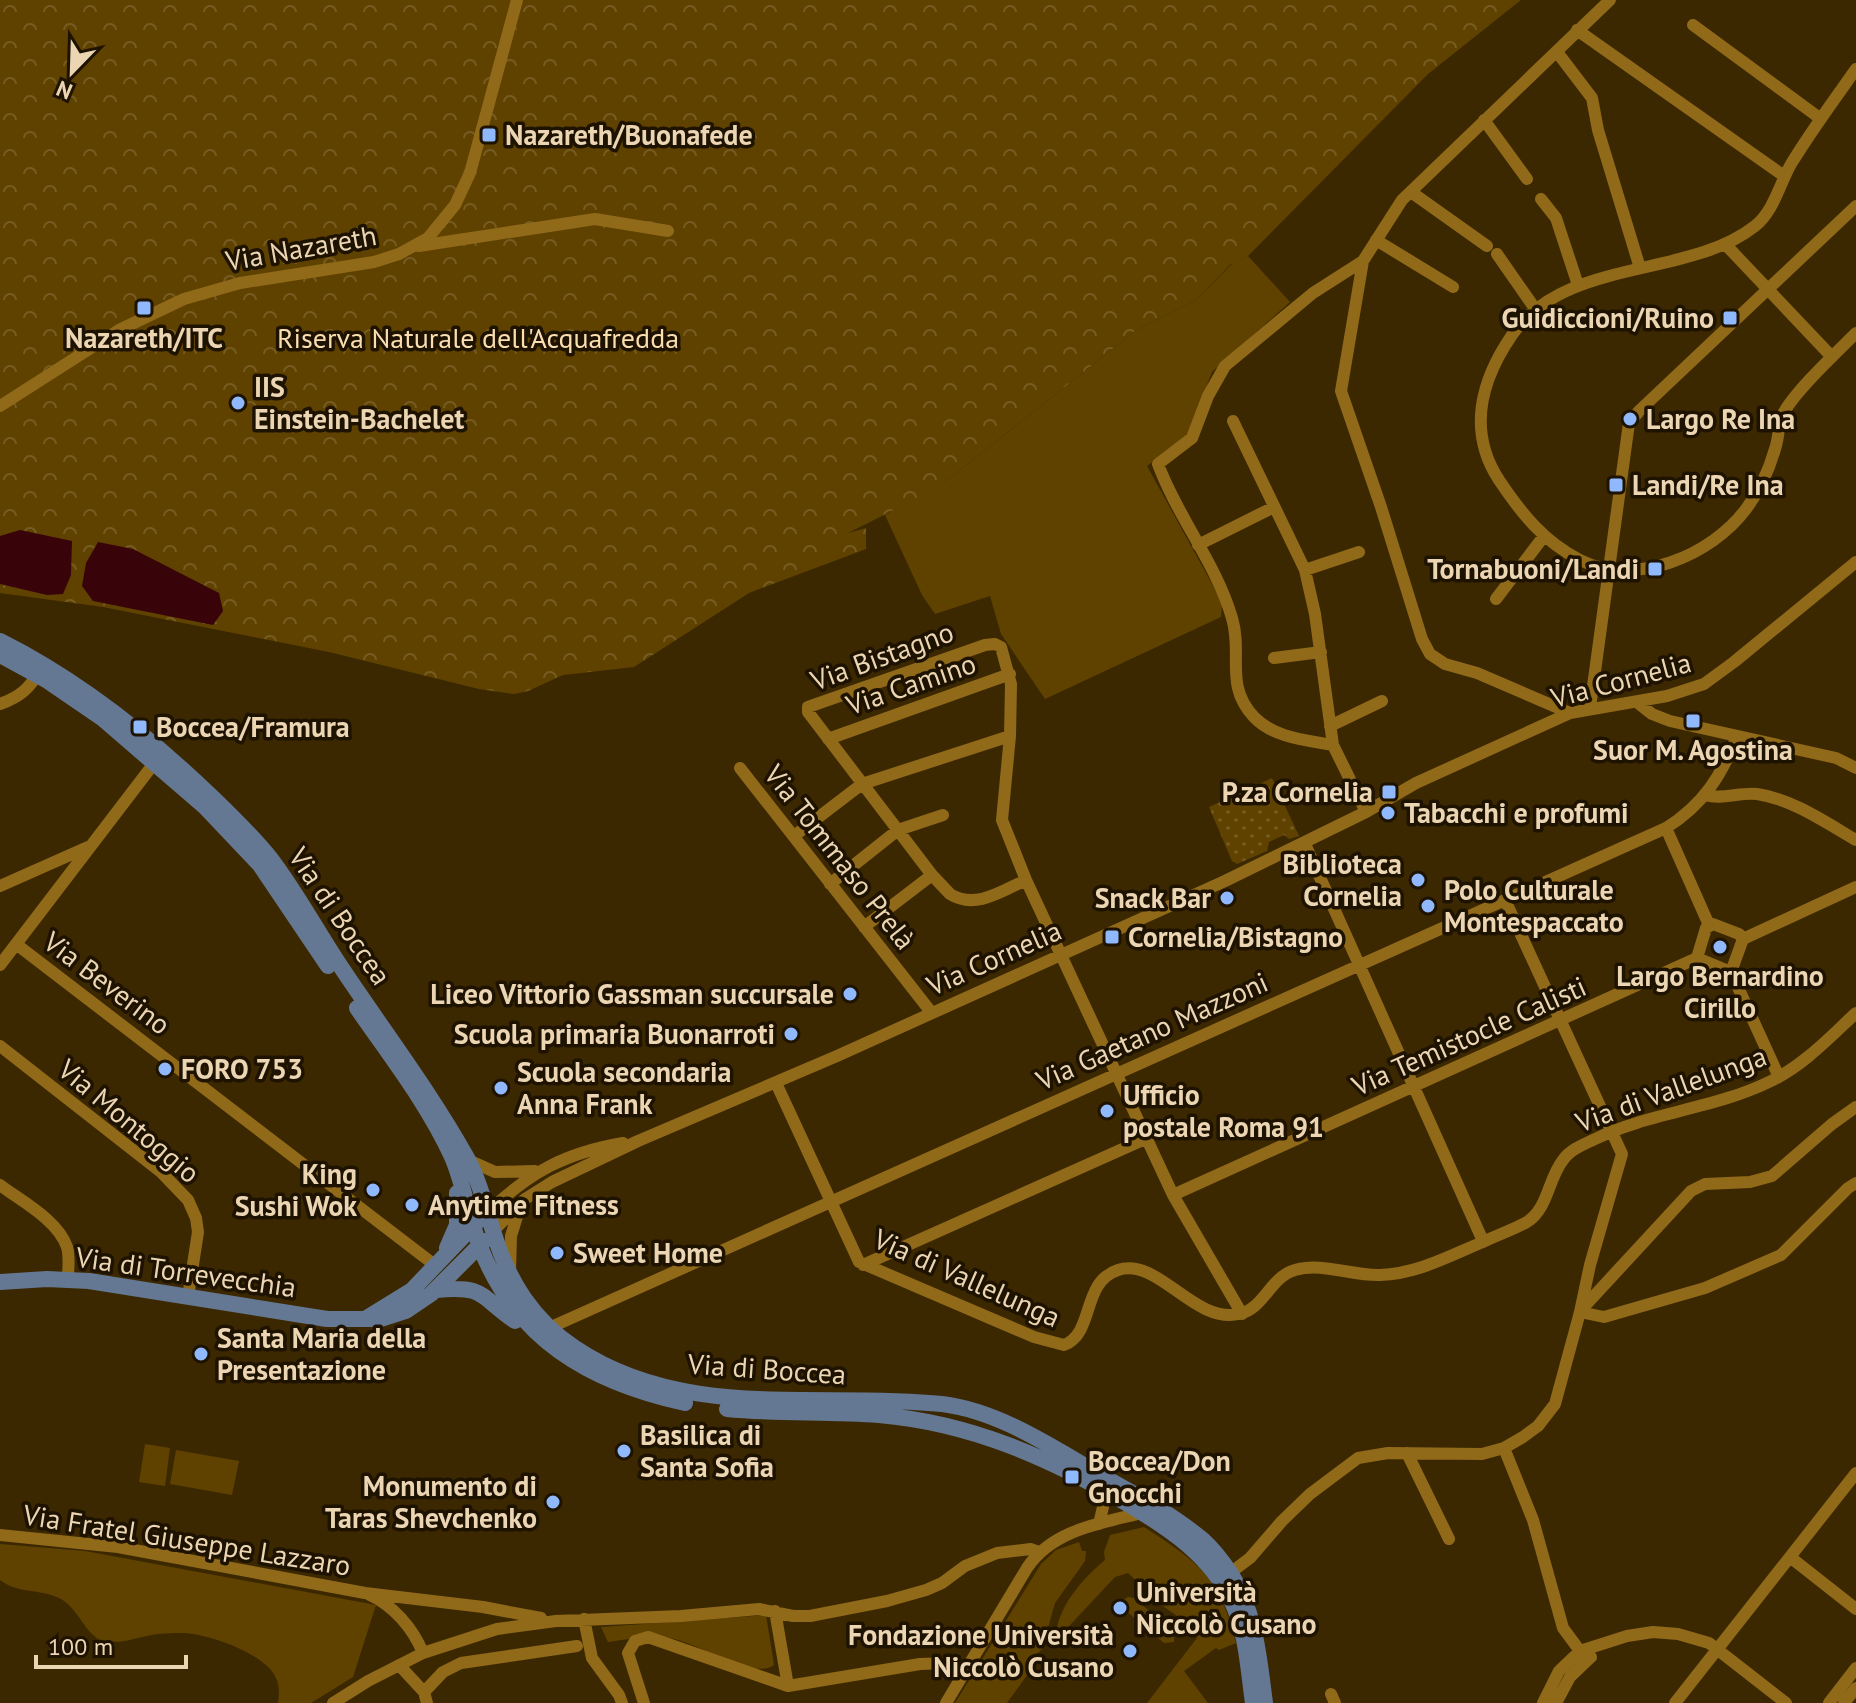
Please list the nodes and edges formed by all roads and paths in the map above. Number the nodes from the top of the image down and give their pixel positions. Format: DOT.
graph roads {
  1 [pos="517,0"];
  2 [pos="1610,0"];
  3 [pos="1693,25"];
  4 [pos="1577,30"];
  5 [pos="1557,52"];
  6 [pos="1856,69"];
  7 [pos="1821,119"];
  8 [pos="1484,120"];
  9 [pos="1784,176"];
  10 [pos="1527,179"];
  11 [pos="1411,192"];
  12 [pos="1541,199"];
  13 [pos="1856,206"];
  14 [pos="668,231"];
  15 [pos="1376,240"];
  16 [pos="1725,244"];
  17 [pos="416,246"];
  18 [pos="1363,261"];
  19 [pos="1640,268"];
  20 [pos="1578,285"];
  21 [pos="1453,287"];
  22 [pos="1767,290"];
  23 [pos="1536,310"];
  24 [pos="1856,333"];
  25 [pos="1832,357"];
  26 [pos="0,406"];
  27 [pos="1233,421"];
  28 [pos="1274,507"];
  29 [pos="1544,536"];
  30 [pos="1198,545"];
  31 [pos="1359,552"];
  32 [pos="1856,562"];
  33 [pos="1608,568"];
  34 [pos="1305,570"];
  35 [pos="1496,599"];
  36 [pos="0,641"];
  37 [pos="1321,652"];
  38 [pos="0,655"];
  39 [pos="1274,658"];
  40 [pos="40,669"];
  41 [pos="1010,674"];
  42 [pos="1382,701"];
  43 [pos="1638,703"];
  44 [pos="0,704"];
  45 [pos="1590,708"];
  46 [pos="1570,713"];
  47 [pos="1330,726"];
  48 [pos="1010,736"];
  49 [pos="1737,736"];
  50 [pos="828,739"];
  51 [pos="1333,745"];
  52 [pos="1856,754"];
  53 [pos="1838,759"];
  54 [pos="155,762"];
  55 [pos="740,768"];
  56 [pos="1856,768"];
  57 [pos="862,784"];
  58 [pos="1706,795"];
  59 [pos="1366,812"];
  60 [pos="943,815"];
  61 [pos="1666,828"];
  62 [pos="898,830"];
  63 [pos="794,836"];
  64 [pos="1856,840"];
  65 [pos="1305,844"];
  66 [pos="88,847"];
  67 [pos="932,875"];
  68 [pos="1026,880"];
  69 [pos="830,884"];
  70 [pos="0,886"];
  71 [pos="1856,887"];
  72 [pos="1505,900"];
  73 [pos="1709,925"];
  74 [pos="864,927"];
  75 [pos="1743,939"];
  76 [pos="16,944"];
  77 [pos="1059,954"];
  78 [pos="1697,958"];
  79 [pos="0,965"];
  80 [pos="1361,965"];
  81 [pos="1731,972"];
  82 [pos="931,1012"];
  83 [pos="1856,1013"];
  84 [pos="1560,1022"];
  85 [pos="0,1046"];
  86 [pos="1115,1074"];
  87 [pos="1779,1077"];
  88 [pos="776,1083"];
  89 [pos="1415,1087"];
  90 [pos="1856,1107"];
  91 [pos="1611,1132"];
  92 [pos="1145,1139"];
  93 [pos="638,1141"];
  94 [pos="460,1159"];
  95 [pos="538,1171"];
  96 [pos="1856,1183"];
  97 [pos="0,1185"];
  98 [pos="1173,1195"];
  99 [pos="830,1201"];
  100 [pos="521,1203"];
  101 [pos="488,1212"];
  102 [pos="473,1226"];
  103 [pos="493,1231"];
  104 [pos="1483,1241"];
  105 [pos="479,1245"];
  106 [pos="863,1265"];
  107 [pos="436,1266"];
  108 [pos="510,1274"];
  109 [pos="68,1279"];
  110 [pos="0,1282"];
  111 [pos="436,1290"];
  112 [pos="188,1297"];
  113 [pos="1580,1312"];
  114 [pos="1242,1314"];
  115 [pos="363,1319"];
  116 [pos="542,1331"];
  117 [pos="1504,1448"];
  118 [pos="1407,1453"];
  119 [pos="1856,1473"];
  120 [pos="1099,1488"];
  121 [pos="1145,1508"];
  122 [pos="1099,1524"];
  123 [pos="0,1535"];
  124 [pos="1449,1539"];
  125 [pos="1039,1552"];
  126 [pos="1790,1557"];
  127 [pos="1230,1573"];
  128 [pos="365,1593"];
  129 [pos="1856,1609"];
  130 [pos="775,1611"];
  131 [pos="584,1619"];
  132 [pos="556,1621"];
  133 [pos="577,1646"];
  134 [pos="1717,1649"];
  135 [pos="423,1653"];
  136 [pos="1582,1656"];
  137 [pos="399,1665"];
  138 [pos="967,1668"];
  139 [pos="1856,1668"];
  140 [pos="788,1686"];
  141 [pos="1856,1688"];
  142 [pos="426,1698"];
  143 [pos="333,1703"];
  144 [pos="622,1703"];
  145 [pos="644,1703"];
  146 [pos="946,1703"];
  147 [pos="1253,1703"];
  148 [pos="1265,1703"];
  149 [pos="1543,1703"];
  150 [pos="1556,1703"];
  151 [pos="1675,1703"];
  152 [pos="1786,1703"];
  153 [pos="1829,1703"];
  154 [pos="1844,1703"];
  1 -- 17 [label="street, Via Nazareth"];
  2 -- 4 [label="street"];
  3 -- 7 [label="street"];
  4 -- 5 [label="street"];
  4 -- 9 [label="street"];
  5 -- 8 [label="street"];
  5 -- 19 [label="street"];
  6 -- 7 [label="street"];
  7 -- 9 [label="street"];
  8 -- 10 [label="street"];
  8 -- 11 [label="street"];
  9 -- 16 [label="street"];
  11 -- 15 [label="street"];
  11 -- 23 [label="street"];
  12 -- 20 [label="street"];
  13 -- 22 [label="street"];
  14 -- 17 [label="street"];
  15 -- 18 [label="street"];
  15 -- 21 [label="street"];
  16 -- 19 [label="street"];
  16 -- 22 [label="street"];
  17 -- 26 [label="street, Via Nazareth"];
  18 -- 30 [label="street"];
  18 -- 46 [label="street"];
  19 -- 20 [label="street"];
  20 -- 23 [label="street"];
  22 -- 25 [label="street"];
  22 -- 33 [label="street"];
  23 -- 29 [label="street"];
  24 -- 25 [label="street"];
  25 -- 33 [label="street"];
  27 -- 28 [label="street"];
  28 -- 30 [label="street"];
  28 -- 34 [label="street"];
  29 -- 33 [label="street"];
  29 -- 35 [label="street"];
  30 -- 51 [label="street"];
  31 -- 34 [label="street"];
  32 -- 43 [label="street, Via Cornelia"];
  33 -- 45 [label="street"];
  34 -- 37 [label="street"];
  36 -- 40 [label="main road, Via di Boccea"];
  37 -- 39 [label="street"];
  37 -- 47 [label="street"];
  38 -- 40 [label="main road, Via di Boccea"];
  40 -- 44 [label="street"];
  40 -- 54 [label="main road, Via di Boccea"];
  40 -- 94 [label="main road, Via di Boccea"];
  41 -- 48 [label="street"];
  41 -- 50 [label="street, Via Camino"];
  41 -- 50 [label="street, Via Bistagno"];
  42 -- 47 [label="street"];
  43 -- 45 [label="street, Via Cornelia"];
  43 -- 49 [label="street"];
  45 -- 46 [label="street, Via Cornelia"];
  46 -- 59 [label="street, Via Cornelia"];
  47 -- 51 [label="street"];
  48 -- 57 [label="street"];
  48 -- 68 [label="street"];
  49 -- 53 [label="street"];
  49 -- 58 [label="street, Via Gaetano Mazzoni"];
  50 -- 57 [label="street, Via Bistagno"];
  51 -- 59 [label="street"];
  52 -- 53 [label="street"];
  53 -- 56 [label="street"];
  54 -- 66 [label="street"];
  54 -- 94 [label="main road, Via di Boccea"];
  55 -- 63 [label="street, Via Tommaso Prelà"];
  57 -- 62 [label="street, Via Bistagno"];
  57 -- 63 [label="street"];
  58 -- 61 [label="street, Via Gaetano Mazzoni"];
  58 -- 64 [label="street"];
  59 -- 65 [label="street, Via Cornelia"];
  60 -- 62 [label="street"];
  61 -- 72 [label="street, Via Gaetano Mazzoni"];
  61 -- 73 [label="street"];
  62 -- 67 [label="street, Via Bistagno"];
  62 -- 69 [label="street"];
  63 -- 69 [label="street, Via Tommaso Prelà"];
  65 -- 77 [label="street, Via Cornelia"];
  65 -- 80 [label="street"];
  66 -- 70 [label="street"];
  66 -- 76 [label="street"];
  67 -- 68 [label="street, Via Bistagno"];
  67 -- 74 [label="street"];
  68 -- 77 [label="street"];
  69 -- 74 [label="street, Via Tommaso Prelà"];
  71 -- 75 [label="street"];
  72 -- 80 [label="street, Via Gaetano Mazzoni"];
  72 -- 84 [label="street"];
  73 -- 75 [label="street"];
  73 -- 78 [label="street"];
  74 -- 82 [label="street, Via Tommaso Prelà"];
  75 -- 81 [label="street"];
  76 -- 79 [label="street"];
  76 -- 107 [label="street, Via Beverino"];
  77 -- 82 [label="street, Via Cornelia"];
  77 -- 86 [label="street"];
  78 -- 81 [label="street"];
  78 -- 84 [label="street, Via Temistocle Calisti"];
  80 -- 86 [label="street, Via Gaetano Mazzoni"];
  80 -- 89 [label="street"];
  81 -- 87 [label="street"];
  82 -- 88 [label="street, Via Cornelia"];
  83 -- 87 [label="street, Via di Vallelunga"];
  84 -- 89 [label="street, Via Temistocle Calisti"];
  84 -- 91 [label="street"];
  85 -- 112 [label="street, Via Montoggio"];
  86 -- 92 [label="street"];
  86 -- 99 [label="street, Via Gaetano Mazzoni"];
  87 -- 91 [label="street, Via di Vallelunga"];
  88 -- 93 [label="street, Via Cornelia"];
  88 -- 99 [label="street, Via di Vallelunga"];
  89 -- 98 [label="street, Via Temistocle Calisti"];
  89 -- 104 [label="street"];
  90 -- 113 [label="street"];
  91 -- 104 [label="street, Via di Vallelunga"];
  91 -- 113 [label="street"];
  92 -- 98 [label="street"];
  92 -- 106 [label="street"];
  93 -- 95 [label="street, Via Cornelia"];
  93 -- 100 [label="street, Via Cornelia"];
  94 -- 95 [label="street"];
  94 -- 101 [label="main road, Via di Boccea"];
  94 -- 102 [label="main road, Via di Boccea"];
  94 -- 107 [label="main road"];
  95 -- 101 [label="street, Via Cornelia"];
  96 -- 113 [label="street"];
  97 -- 109 [label="street"];
  98 -- 114 [label="street"];
  99 -- 106 [label="street, Via di Vallelunga"];
  99 -- 116 [label="street, Via Gaetano Mazzoni"];
  100 -- 103 [label="street, Via Cornelia"];
  100 -- 108 [label="street"];
  101 -- 102 [label="main road"];
  101 -- 103 [label="main road, Via di Boccea"];
  102 -- 105 [label="main road, Via di Boccea"];
  102 -- 107 [label="main road"];
  103 -- 105 [label="main road, Via di Torrevecchia"];
  103 -- 108 [label="main road, Via di Boccea"];
  104 -- 114 [label="street, Via di Vallelunga"];
  105 -- 111 [label="main road, Via di Torrevecchia"];
  105 -- 116 [label="main road, Via di Boccea"];
  106 -- 114 [label="street, Via di Vallelunga"];
  107 -- 115 [label="main road"];
  108 -- 116 [label="main road, Via di Boccea"];
  109 -- 110 [label="main road, Via di Torrevecchia"];
  109 -- 112 [label="main road, Via di Torrevecchia"];
  111 -- 115 [label="main road, Via di Torrevecchia"];
  111 -- 116 [label="main road"];
  112 -- 115 [label="main road, Via di Torrevecchia"];
  113 -- 117 [label="street"];
  116 -- 120 [label="main road, Via di Boccea"];
  116 -- 121 [label="main road, Via di Boccea"];
  117 -- 118 [label="street"];
  117 -- 136 [label="street"];
  118 -- 124 [label="street"];
  118 -- 127 [label="street"];
  119 -- 126 [label="street"];
  120 -- 121 [label="main road, Via di Boccea"];
  120 -- 122 [label="street"];
  121 -- 122 [label="street"];
  121 -- 127 [label="main road, Via di Boccea"];
  121 -- 147 [label="main road, Via di Boccea"];
  122 -- 125 [label="street"];
  123 -- 128 [label="street, Via Fratel Giuseppe Lazzaro"];
  125 -- 130 [label="street"];
  125 -- 138 [label="street"];
  126 -- 129 [label="street"];
  126 -- 134 [label="street"];
  127 -- 148 [label="main road, Via di Boccea"];
  128 -- 132 [label="street, Via Fratel Giuseppe Lazzaro"];
  128 -- 135 [label="street, Via Fratel Giuseppe Lazzaro"];
  130 -- 131 [label="street"];
  130 -- 140 [label="street"];
  131 -- 132 [label="street"];
  131 -- 144 [label="street"];
  132 -- 135 [label="street"];
  133 -- 142 [label="street"];
  134 -- 136 [label="street"];
  134 -- 151 [label="street"];
  134 -- 152 [label="street"];
  135 -- 137 [label="street"];
  136 -- 149 [label="street"];
  136 -- 150 [label="street"];
  137 -- 142 [label="street"];
  137 -- 143 [label="street"];
  138 -- 140 [label="street"];
  138 -- 146 [label="street"];
  139 -- 153 [label="street"];
  140 -- 145 [label="street"];
  141 -- 154 [label="street"];
}
